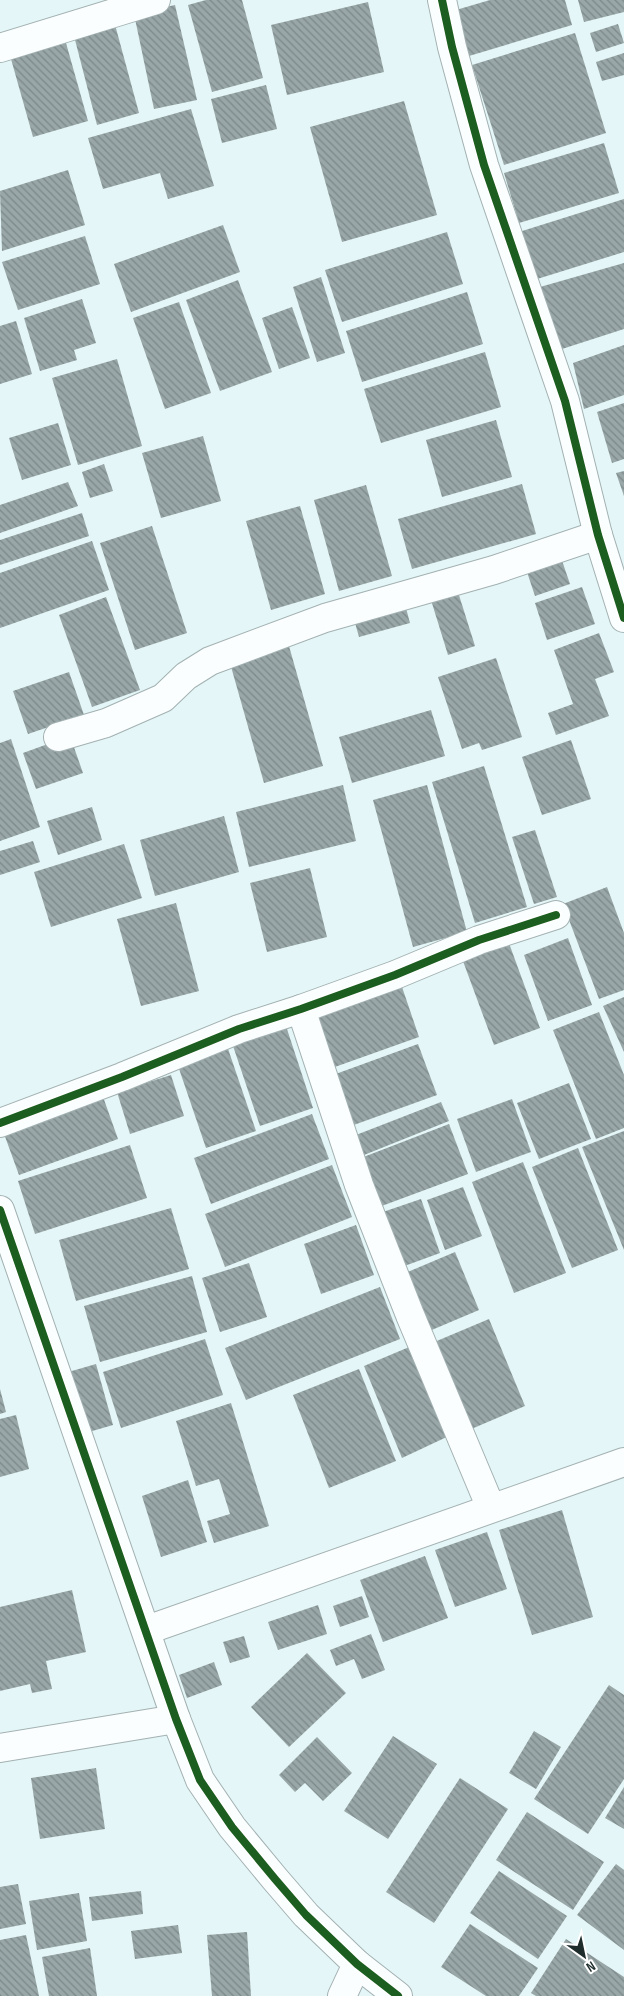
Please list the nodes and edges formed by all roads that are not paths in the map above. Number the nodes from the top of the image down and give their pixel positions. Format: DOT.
graph roads {
  1 [pos="156,0"];
  2 [pos="442,0"];
  3 [pos="0,48"];
  4 [pos="598,535"];
  5 [pos="624,618"];
  6 [pos="58,737"];
  7 [pos="556,914"];
  8 [pos="301,1010"];
  9 [pos="0,1123"];
  10 [pos="0,1210"];
  11 [pos="624,1462"];
  12 [pos="491,1508"];
  13 [pos="147,1630"];
  14 [pos="176,1719"];
  15 [pos="0,1748"];
  16 [pos="357,1964"];
  17 [pos="342,1996"];
  18 [pos="398,1996"];
  1 -- 3 [label="street"];
  2 -- 4 [label="street"];
  4 -- 5 [label="street"];
  4 -- 6 [label="street"];
  7 -- 8 [label="street"];
  8 -- 9 [label="street"];
  8 -- 12 [label="street"];
  10 -- 13 [label="street"];
  11 -- 12 [label="street"];
  12 -- 13 [label="street"];
  13 -- 14 [label="street"];
  14 -- 15 [label="street"];
  14 -- 16 [label="street"];
  16 -- 17 [label="street"];
  16 -- 18 [label="street"];
}
